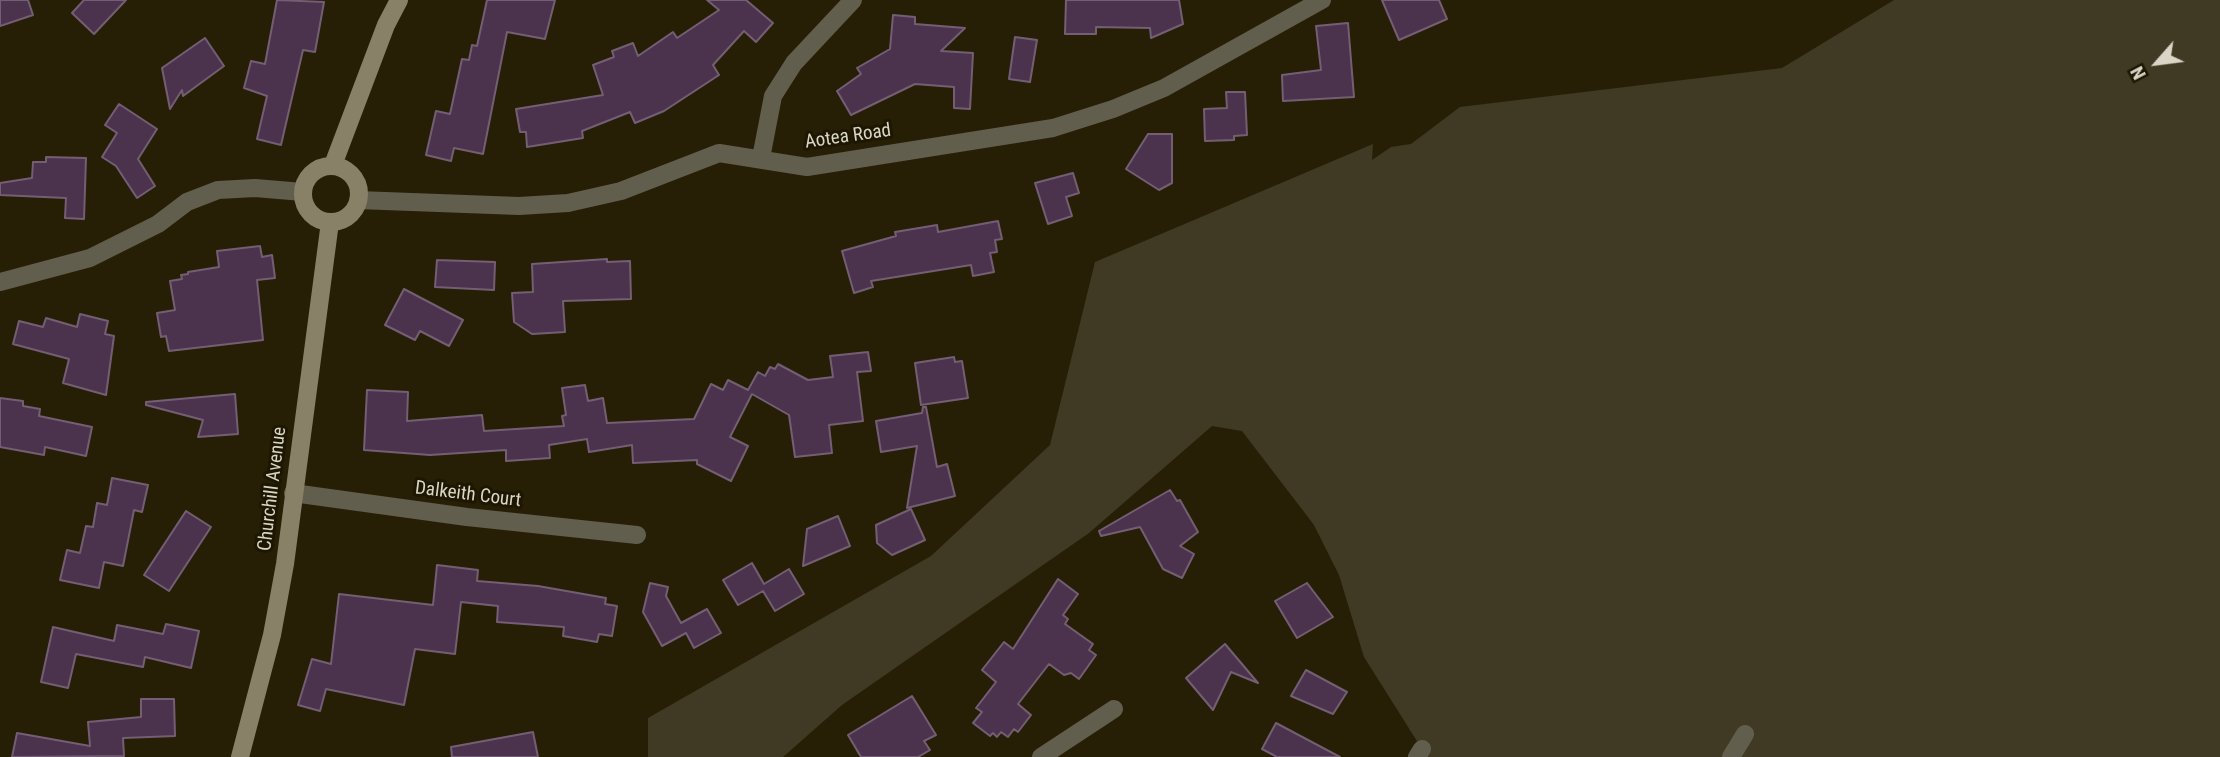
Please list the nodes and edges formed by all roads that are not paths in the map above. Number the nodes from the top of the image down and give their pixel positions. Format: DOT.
graph roads {
  1 [pos="399,0"];
  2 [pos="853,0"];
  3 [pos="1322,0"];
  4 [pos="761,158"];
  5 [pos="333,165"];
  6 [pos="303,192"];
  7 [pos="358,200"];
  8 [pos="330,222"];
  9 [pos="0,282"];
  10 [pos="293,493"];
  11 [pos="637,535"];
  12 [pos="1114,709"];
  13 [pos="1745,734"];
  14 [pos="240,757"];
  15 [pos="1041,757"];
  16 [pos="1731,757"];
  1 -- 5 [label="street"];
  2 -- 4 [label="street"];
  3 -- 4 [label="street, Aotea Road"];
  4 -- 7 [label="street, Aotea Road"];
  5 -- 6 [label="street"];
  5 -- 7 [label="street"];
  6 -- 8 [label="street"];
  6 -- 9 [label="street"];
  7 -- 8 [label="street"];
  8 -- 10 [label="street, Churchill Avenue"];
  10 -- 11 [label="street, Dalkeith Court"];
  10 -- 14 [label="street, Churchill Avenue"];
  12 -- 15 [label="street"];
  13 -- 16 [label="street"];
}
